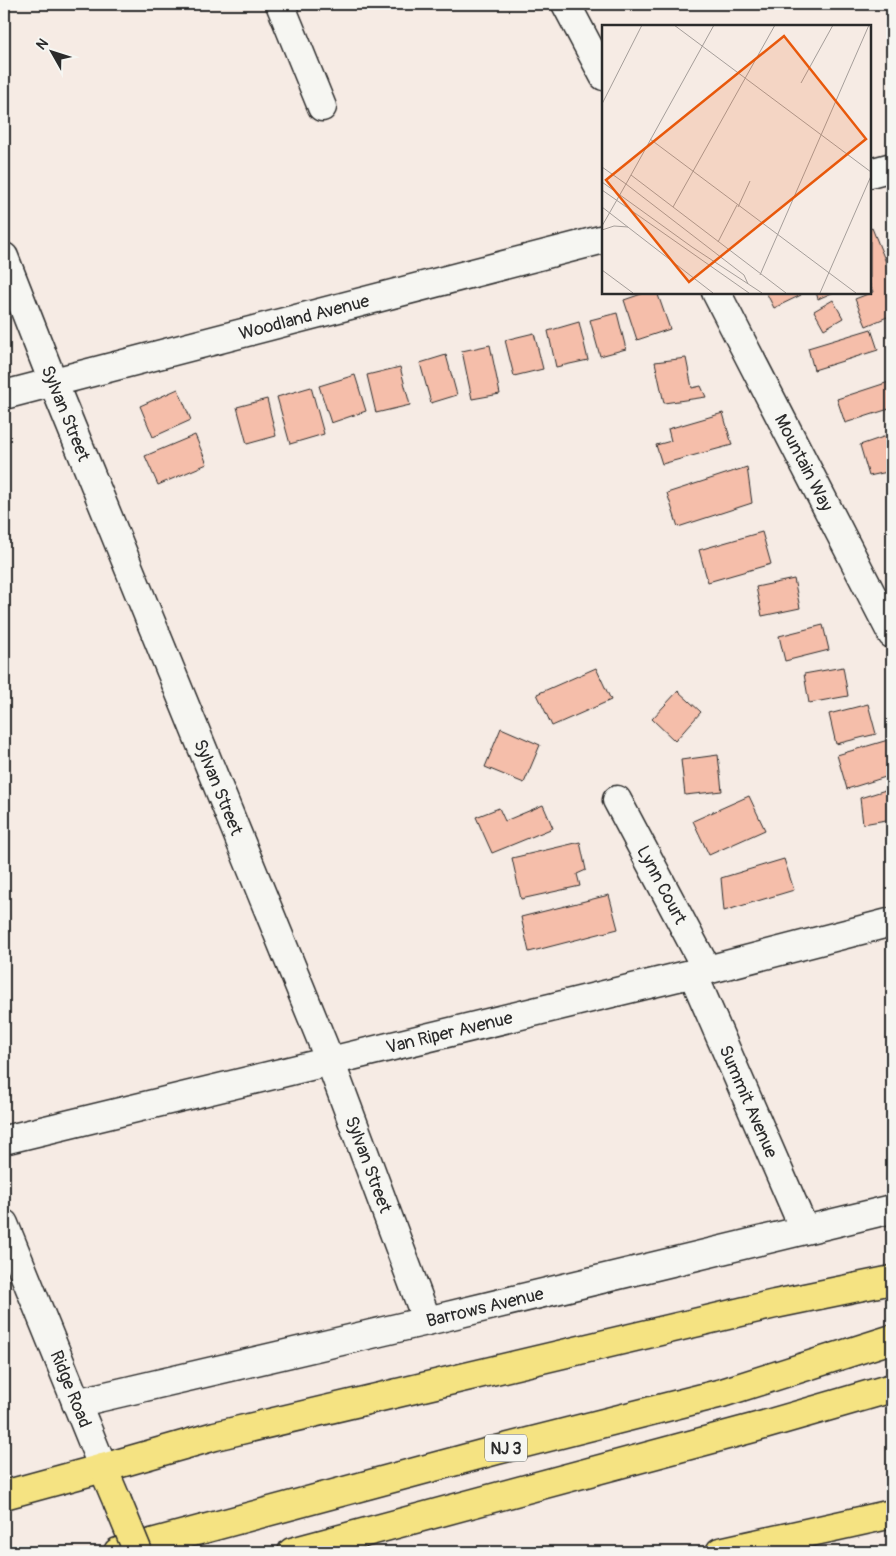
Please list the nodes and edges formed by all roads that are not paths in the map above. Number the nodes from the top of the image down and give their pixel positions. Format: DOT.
graph roads {
  1 [pos="280,4"];
  2 [pos="566,4"];
  3 [pos="602,72"];
  4 [pos="322,107"];
  5 [pos="892,168"];
  6 [pos="871,173"];
  7 [pos="602,240"];
  8 [pos="4,257"];
  9 [pos="717,294"];
  10 [pos="53,382"];
  11 [pos="4,395"];
  12 [pos="892,634"];
  13 [pos="617,800"];
  14 [pos="892,922"];
  15 [pos="700,972"];
  16 [pos="330,1061"];
  17 [pos="4,1140"];
  18 [pos="892,1209"];
  19 [pos="4,1224"];
  20 [pos="804,1229"];
  21 [pos="892,1280"];
  22 [pos="427,1321"];
  23 [pos="892,1339"];
  24 [pos="892,1388"];
  25 [pos="76,1403"];
  26 [pos="103,1468"];
  27 [pos="4,1495"];
  28 [pos="892,1514"];
  29 [pos="118,1552"];
  30 [pos="138,1552"];
  31 [pos="292,1552"];
  32 [pos="720,1552"];
  1 -- 4 [label="street"];
  2 -- 3 [label="street"];
  5 -- 6 [label="street"];
  7 -- 10 [label="street, Woodland Avenue"];
  8 -- 10 [label="street, Sylvan Street"];
  9 -- 12 [label="street, Mountain Way"];
  10 -- 11 [label="street, Woodland Avenue"];
  10 -- 16 [label="street, Sylvan Street"];
  13 -- 15 [label="street, Lynn Court"];
  14 -- 15 [label="street, Van Riper Avenue"];
  15 -- 16 [label="street, Van Riper Avenue"];
  15 -- 20 [label="street, Summit Avenue"];
  16 -- 17 [label="street, Van Riper Avenue"];
  16 -- 22 [label="street, Sylvan Street"];
  18 -- 20 [label="street, Barrows Avenue"];
  19 -- 25 [label="street, Ridge Road"];
  20 -- 22 [label="street, Barrows Avenue"];
  21 -- 26 [label="main road"];
  22 -- 25 [label="street, Barrows Avenue"];
  23 -- 29 [label="main road, NJ 3"];
  24 -- 31 [label="main road, NJ 3"];
  25 -- 26 [label="street, Ridge Road"];
  26 -- 27 [label="main road"];
  26 -- 30 [label="main road, Ridge Road, bridge"];
  28 -- 32 [label="main road"];
}
